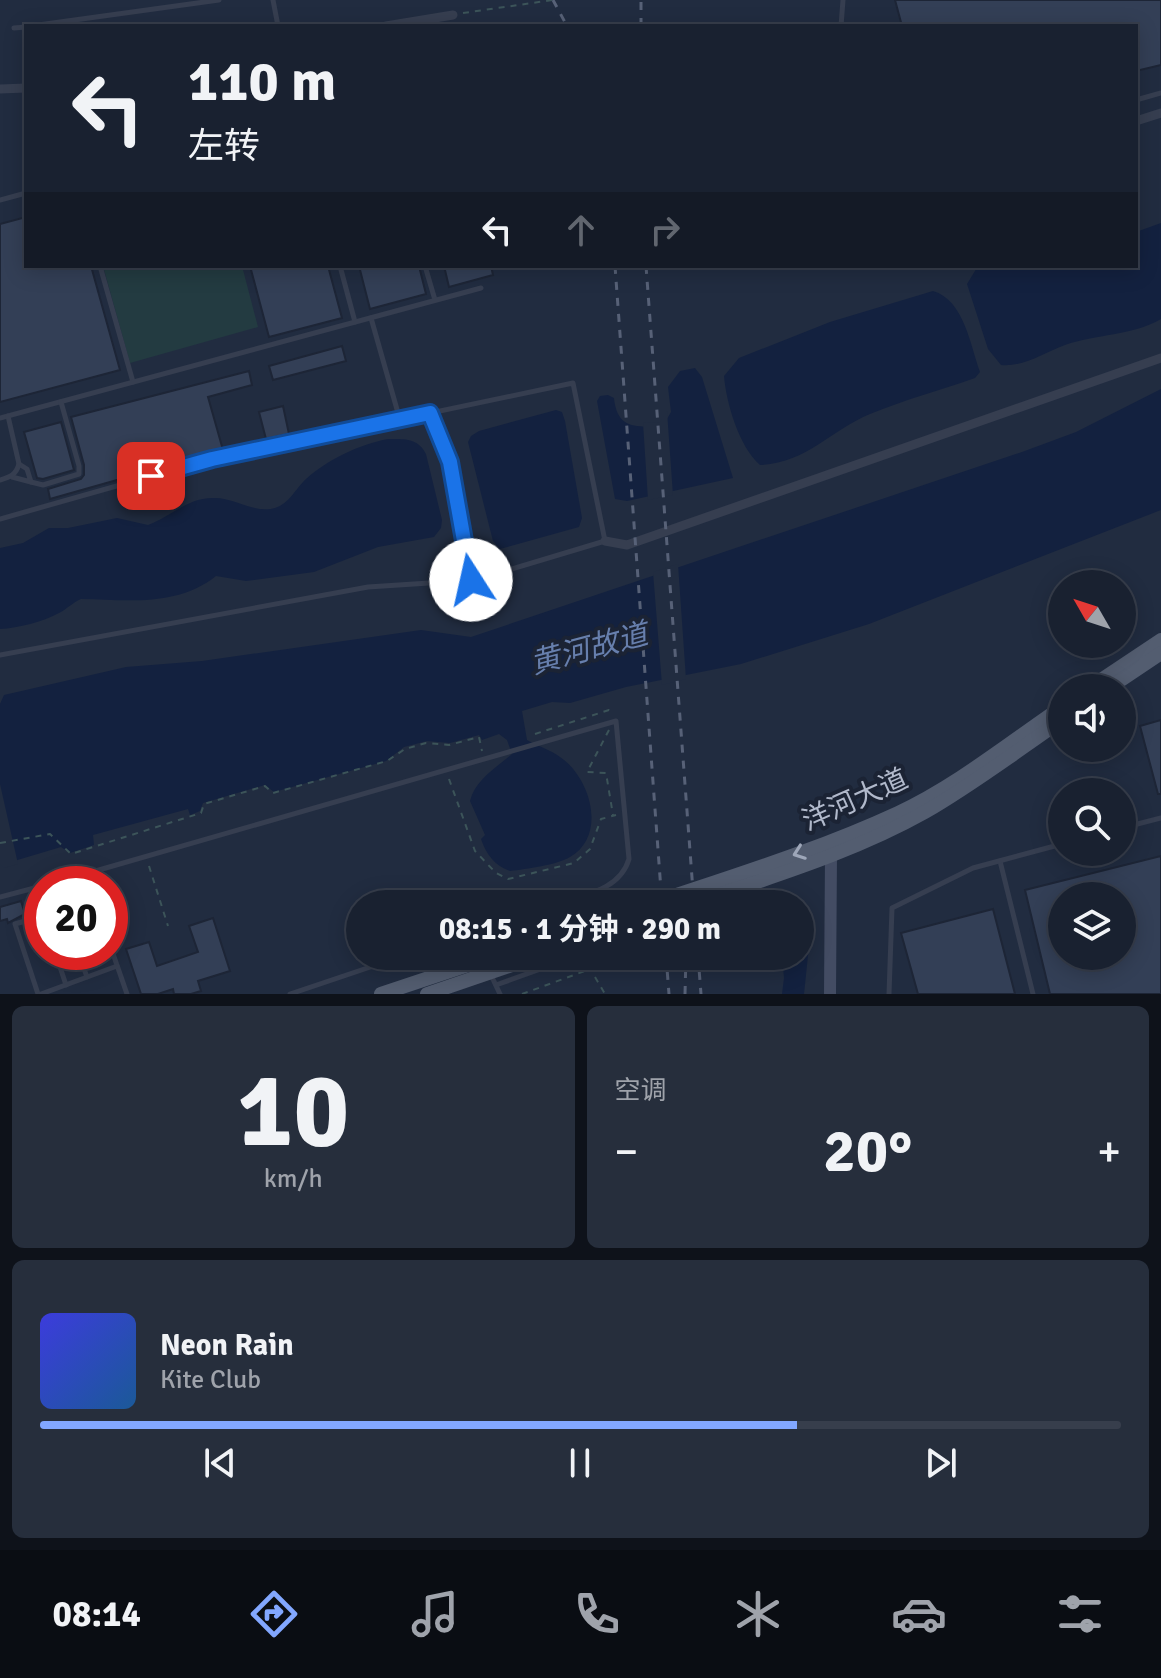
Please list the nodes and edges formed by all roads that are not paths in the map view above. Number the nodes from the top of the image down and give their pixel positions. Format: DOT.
graph roads {
  1 [pos="219,0"];
  2 [pos="273,0"];
  3 [pos="843,0"];
  4 [pos="453,15"];
  5 [pos="43,24"];
  6 [pos="278,24"];
  7 [pos="398,24"];
  8 [pos="841,24"];
  9 [pos="24,27"];
  10 [pos="14,28"];
  11 [pos="24,88"];
  12 [pos="0,89"];
  13 [pos="1161,93"];
  14 [pos="1138,99"];
  15 [pos="1161,113"];
  16 [pos="1138,120"];
  17 [pos="24,194"];
  18 [pos="0,200"];
  19 [pos="101,268"];
  20 [pos="341,268"];
  21 [pos="426,268"];
  22 [pos="481,288"];
  23 [pos="435,300"];
  24 [pos="371,318"];
  25 [pos="355,322"];
  26 [pos="1161,358"];
  27 [pos="133,382"];
  28 [pos="61,402"];
  29 [pos="430,413"];
  30 [pos="8,416"];
  31 [pos="0,418"];
  32 [pos="400,420"];
  33 [pos="19,464"];
  34 [pos="11,477"];
  35 [pos="0,480"];
  36 [pos="31,482"];
  37 [pos="0,519"];
  38 [pos="605,541"];
  39 [pos="471,580"];
  40 [pos="1161,640"];
  41 [pos="1161,653"];
  42 [pos="0,655"];
  43 [pos="1110,674"];
  44 [pos="1130,674"];
  45 [pos="1048,716"];
  46 [pos="1048,729"];
  47 [pos="1161,818"];
  48 [pos="1136,824"];
  49 [pos="1048,848"];
  50 [pos="831,855"];
  51 [pos="1000,861"];
  52 [pos="114,866"];
  53 [pos="597,890"];
  54 [pos="691,890"];
  55 [pos="732,890"];
  56 [pos="24,891"];
  57 [pos="0,897"];
  58 [pos="24,921"];
  59 [pos="24,950"];
  60 [pos="31,970"];
  61 [pos="61,970"];
  62 [pos="84,970"];
  63 [pos="106,970"];
  64 [pos="118,970"];
  65 [pos="361,970"];
  66 [pos="453,970"];
  67 [pos="510,970"];
  68 [pos="525,970"];
  69 [pos="87,977"];
  70 [pos="492,979"];
  71 [pos="66,985"];
  72 [pos="39,994"];
  73 [pos="127,994"];
  74 [pos="290,994"];
  75 [pos="381,994"];
  76 [pos="427,994"];
  77 [pos="500,994"];
  78 [pos="830,994"];
  79 [pos="889,994"];
  80 [pos="1033,994"];
  1 -- 5 [label="lane"];
  2 -- 6 [label="lane"];
  3 -- 8 [label="lane"];
  4 -- 7 [label="street"];
  9 -- 10 [label="lane"];
  11 -- 12 [label="street"];
  13 -- 14 [label="lane"];
  15 -- 16 [label="street"];
  17 -- 18 [label="lane"];
  19 -- 27 [label="lane"];
  20 -- 25 [label="lane"];
  21 -- 23 [label="lane"];
  22 -- 23 [label="lane"];
  23 -- 24 [label="lane"];
  24 -- 25 [label="lane"];
  24 -- 32 [label="lane"];
  25 -- 27 [label="lane"];
  26 -- 38 [label="street"];
  27 -- 28 [label="lane"];
  28 -- 30 [label="lane"];
  28 -- 36 [label="lane"];
  29 -- 32 [label="lane"];
  29 -- 38 [label="lane"];
  29 -- 39 [label="lane"];
  30 -- 31 [label="lane"];
  30 -- 33 [label="lane"];
  32 -- 37 [label="lane"];
  33 -- 34 [label="lane"];
  33 -- 36 [label="lane"];
  34 -- 35 [label="lane"];
  34 -- 36 [label="lane"];
  38 -- 39 [label="lane"];
  39 -- 42 [label="lane"];
  40 -- 43 [label="main road"];
  41 -- 44 [label="main road"];
  45 -- 54 [label="main road, 洋河大道, one-way"];
  46 -- 50 [label="main road, 洋河大道"];
  47 -- 48 [label="lane"];
  49 -- 51 [label="lane"];
  50 -- 55 [label="main road, 洋河大道"];
  50 -- 78 [label="street"];
  51 -- 79 [label="lane"];
  51 -- 80 [label="lane"];
  52 -- 53 [label="lane"];
  56 -- 57 [label="lane"];
  58 -- 59 [label="lane"];
  60 -- 72 [label="lane"];
  61 -- 71 [label="lane"];
  62 -- 69 [label="lane"];
  63 -- 69 [label="lane"];
  64 -- 73 [label="lane"];
  65 -- 74 [label="lane"];
  66 -- 75 [label="main road"];
  67 -- 70 [label="main road"];
  68 -- 70 [label="lane"];
  69 -- 71 [label="lane"];
  70 -- 76 [label="main road"];
  70 -- 77 [label="lane"];
  71 -- 72 [label="lane"];
}
